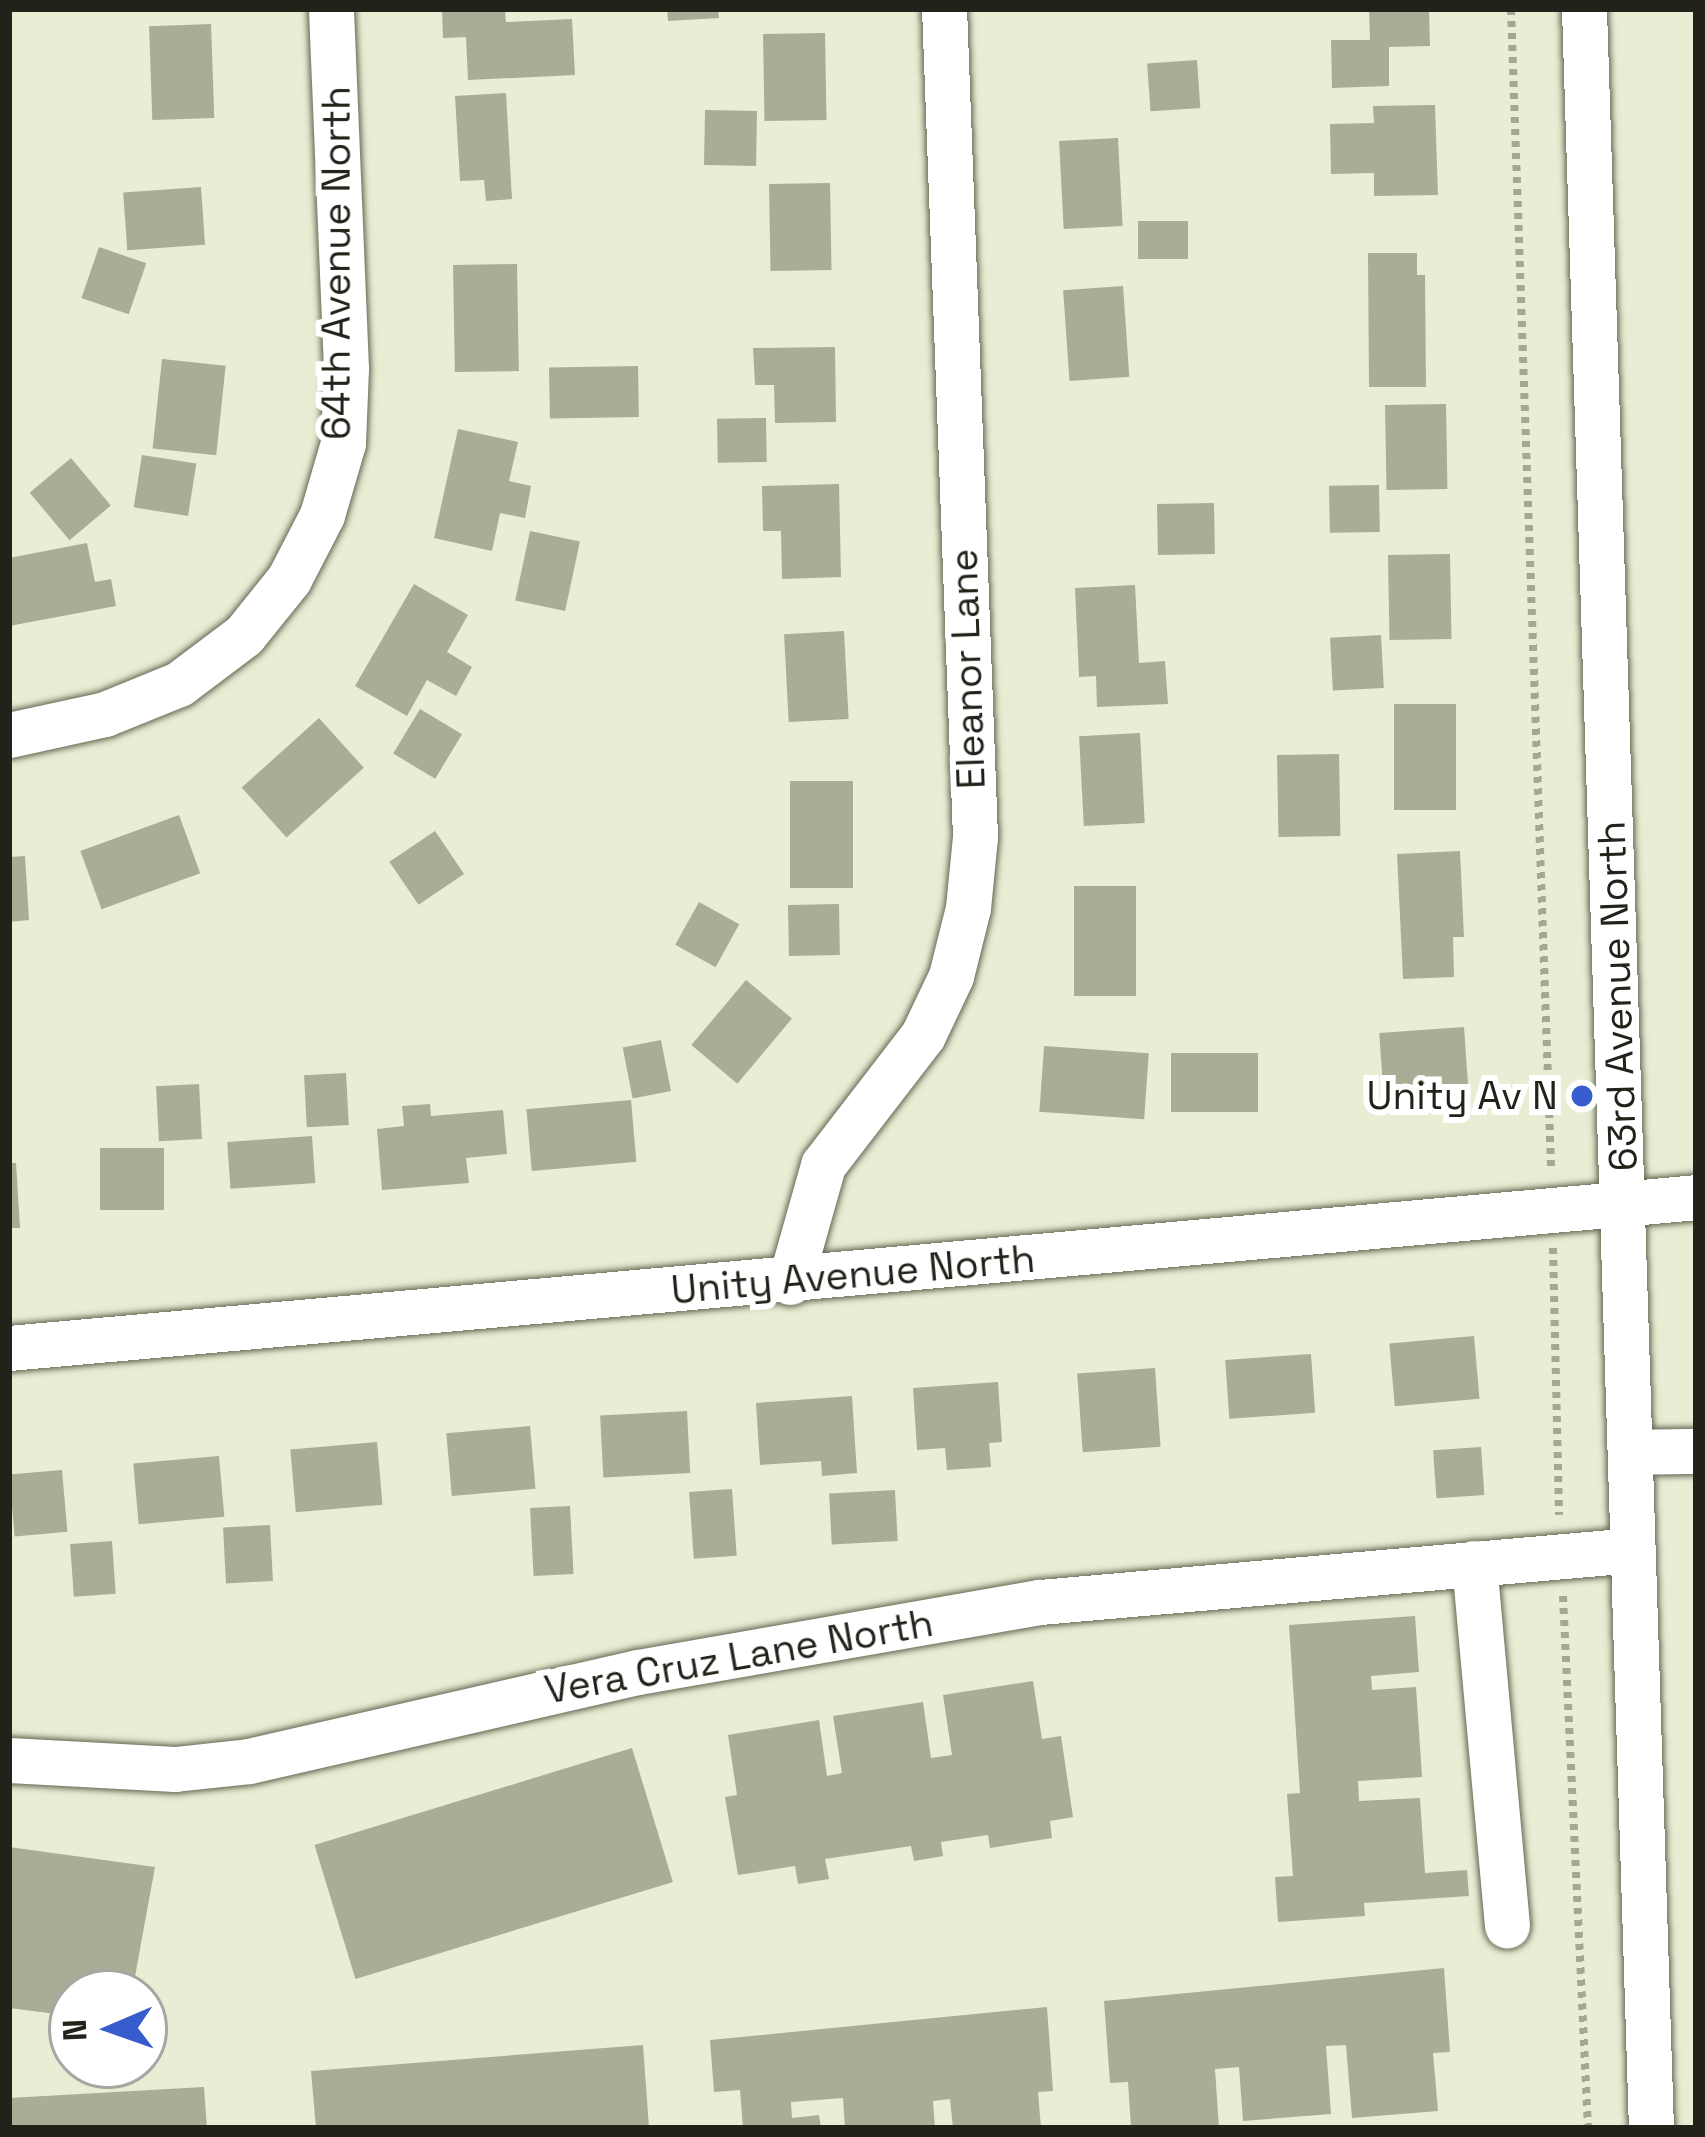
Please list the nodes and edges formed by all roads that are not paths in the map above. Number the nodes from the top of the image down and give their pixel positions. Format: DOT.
graph roads {
  1 [pos="331,9"];
  2 [pos="944,9"];
  3 [pos="1584,9"];
  4 [pos="9,735"];
  5 [pos="1696,1197"];
  6 [pos="1625,1202"];
  7 [pos="790,1282"];
  8 [pos="9,1348"];
  9 [pos="1696,1451"];
  10 [pos="1630,1452"];
  11 [pos="1633,1550"];
  12 [pos="1474,1563"];
  13 [pos="9,1760"];
  14 [pos="1508,1926"];
  15 [pos="1651,2128"];
  1 -- 4 [label="street, 64th Avenue North"];
  2 -- 7 [label="street, Eleanor Lane"];
  3 -- 6 [label="street, 63rd Avenue North"];
  5 -- 6 [label="street, Unity Avenue North"];
  6 -- 7 [label="street, Unity Avenue North"];
  6 -- 10 [label="street, 63rd Avenue North"];
  7 -- 8 [label="street, Unity Avenue North"];
  9 -- 10 [label="street"];
  10 -- 11 [label="street, 63rd Avenue North"];
  11 -- 12 [label="street, Vera Cruz Lane North"];
  11 -- 15 [label="street, 63rd Avenue North"];
  12 -- 13 [label="street, Vera Cruz Lane North"];
  12 -- 14 [label="street"];
}
